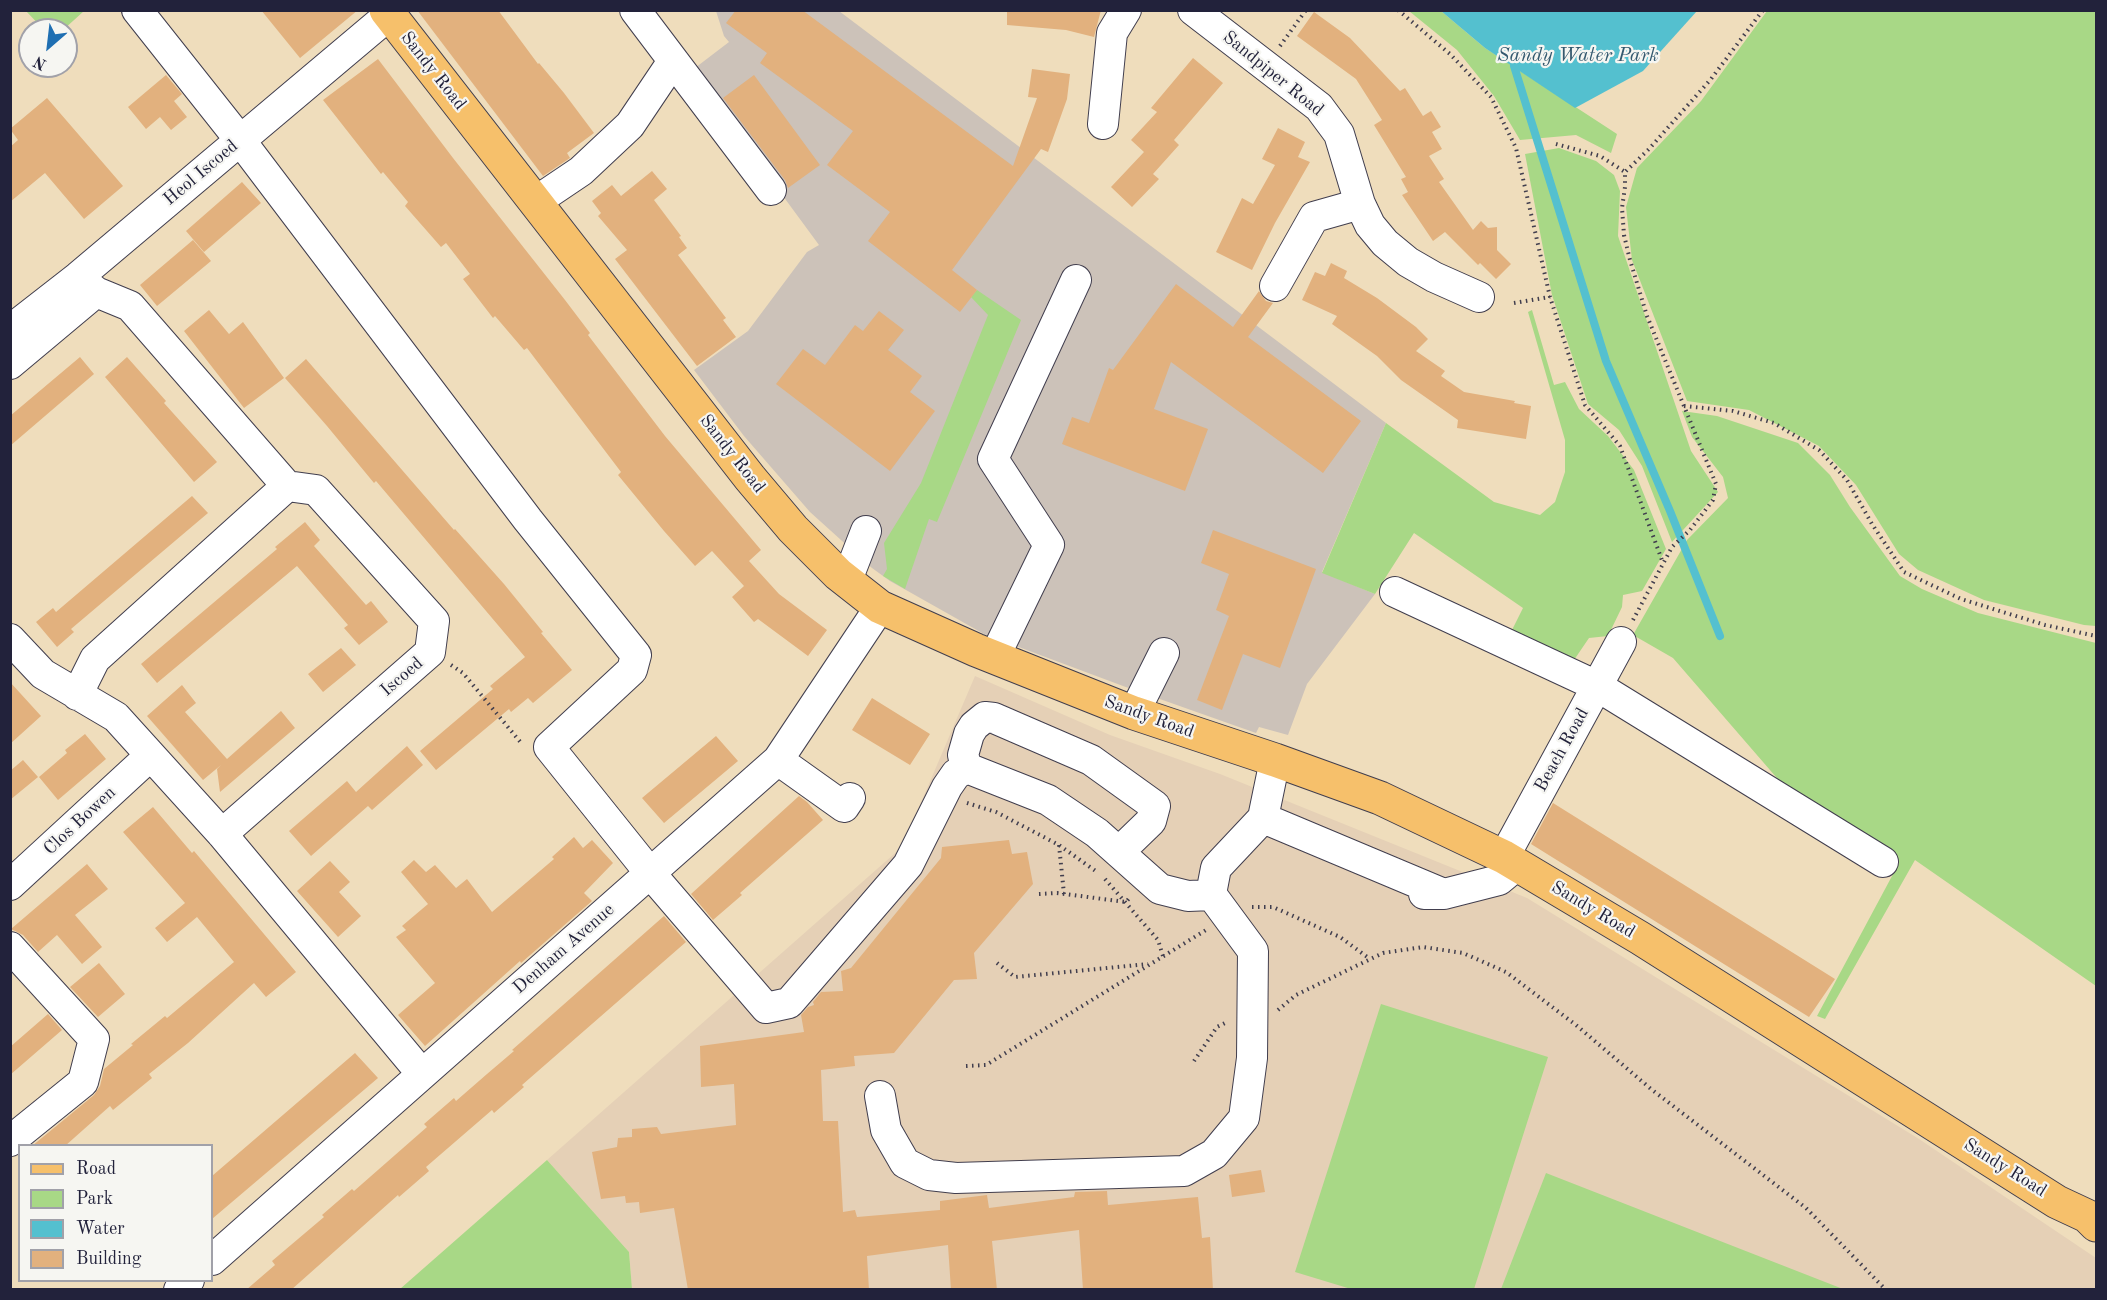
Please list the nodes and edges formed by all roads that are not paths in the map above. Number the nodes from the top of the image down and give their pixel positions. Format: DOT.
graph roads {
  1 [pos="137,10"];
  2 [pos="635,10"];
  3 [pos="1126,10"];
  4 [pos="1193,10"];
  5 [pos="387,13"];
  6 [pos="673,61"];
  7 [pos="1103,124"];
  8 [pos="240,140"];
  9 [pos="771,190"];
  10 [pos="535,202"];
  11 [pos="1360,204"];
  12 [pos="1076,280"];
  13 [pos="87,285"];
  14 [pos="1275,286"];
  15 [pos="1479,297"];
  16 [pos="10,330"];
  17 [pos="10,364"];
  18 [pos="287,486"];
  19 [pos="866,531"];
  20 [pos="847,579"];
  21 [pos="1395,592"];
  22 [pos="880,607"];
  23 [pos="10,639"];
  24 [pos="1621,642"];
  25 [pos="1164,653"];
  26 [pos="994,658"];
  27 [pos="1597,686"];
  28 [pos="77,695"];
  29 [pos="1134,713"];
  30 [pos="150,756"];
  31 [pos="778,760"];
  32 [pos="1275,760"];
  33 [pos="967,768"];
  34 [pos="850,798"];
  35 [pos="1263,818"];
  36 [pos="222,834"];
  37 [pos="1120,851"];
  38 [pos="1510,861"];
  39 [pos="1883,862"];
  40 [pos="650,873"];
  41 [pos="10,885"];
  42 [pos="1444,894"];
  43 [pos="1412,895"];
  44 [pos="1220,906"];
  45 [pos="10,947"];
  46 [pos="422,1074"];
  47 [pos="880,1096"];
  48 [pos="10,1140"];
  49 [pos="2093,1219"];
  50 [pos="213,1259"];
  1 -- 8 [label="street"];
  2 -- 6 [label="street"];
  3 -- 7 [label="street"];
  4 -- 11 [label="street, Sandpiper Road"];
  5 -- 8 [label="street, Heol Iscoed"];
  5 -- 10 [label="main road, Sandy Road"];
  6 -- 9 [label="street"];
  6 -- 10 [label="street"];
  8 -- 13 [label="street, Heol Iscoed"];
  8 -- 40 [label="street"];
  10 -- 20 [label="main road, Sandy Road"];
  11 -- 14 [label="street"];
  11 -- 15 [label="street, Sandpiper Road"];
  12 -- 26 [label="street"];
  13 -- 16 [label="street, Heol Iscoed"];
  13 -- 17 [label="street"];
  13 -- 18 [label="street"];
  18 -- 28 [label="street"];
  18 -- 36 [label="street, Iscoed"];
  19 -- 20 [label="street"];
  20 -- 22 [label="main road, Sandy Road"];
  21 -- 27 [label="street"];
  22 -- 26 [label="main road, Sandy Road"];
  22 -- 31 [label="street, Denham Avenue"];
  23 -- 28 [label="street"];
  24 -- 27 [label="street, Beach Road"];
  25 -- 29 [label="street"];
  26 -- 29 [label="main road, Sandy Road"];
  27 -- 38 [label="street, Beach Road"];
  27 -- 39 [label="street"];
  28 -- 30 [label="street"];
  29 -- 32 [label="main road, Sandy Road"];
  30 -- 36 [label="street"];
  30 -- 41 [label="street, Clos Bowen"];
  31 -- 34 [label="street"];
  31 -- 40 [label="street, Denham Avenue"];
  32 -- 35 [label="street"];
  32 -- 38 [label="main road, Sandy Road"];
  33 -- 37 [label="street"];
  33 -- 37 [label="street"];
  33 -- 40 [label="street"];
  35 -- 42 [label="street"];
  35 -- 44 [label="street"];
  36 -- 46 [label="street"];
  37 -- 44 [label="street"];
  38 -- 42 [label="street"];
  38 -- 49 [label="main road, Sandy Road"];
  40 -- 46 [label="street, Denham Avenue"];
  42 -- 43 [label="street"];
  44 -- 47 [label="street"];
  45 -- 48 [label="street"];
  46 -- 50 [label="street, Denham Avenue"];
}
